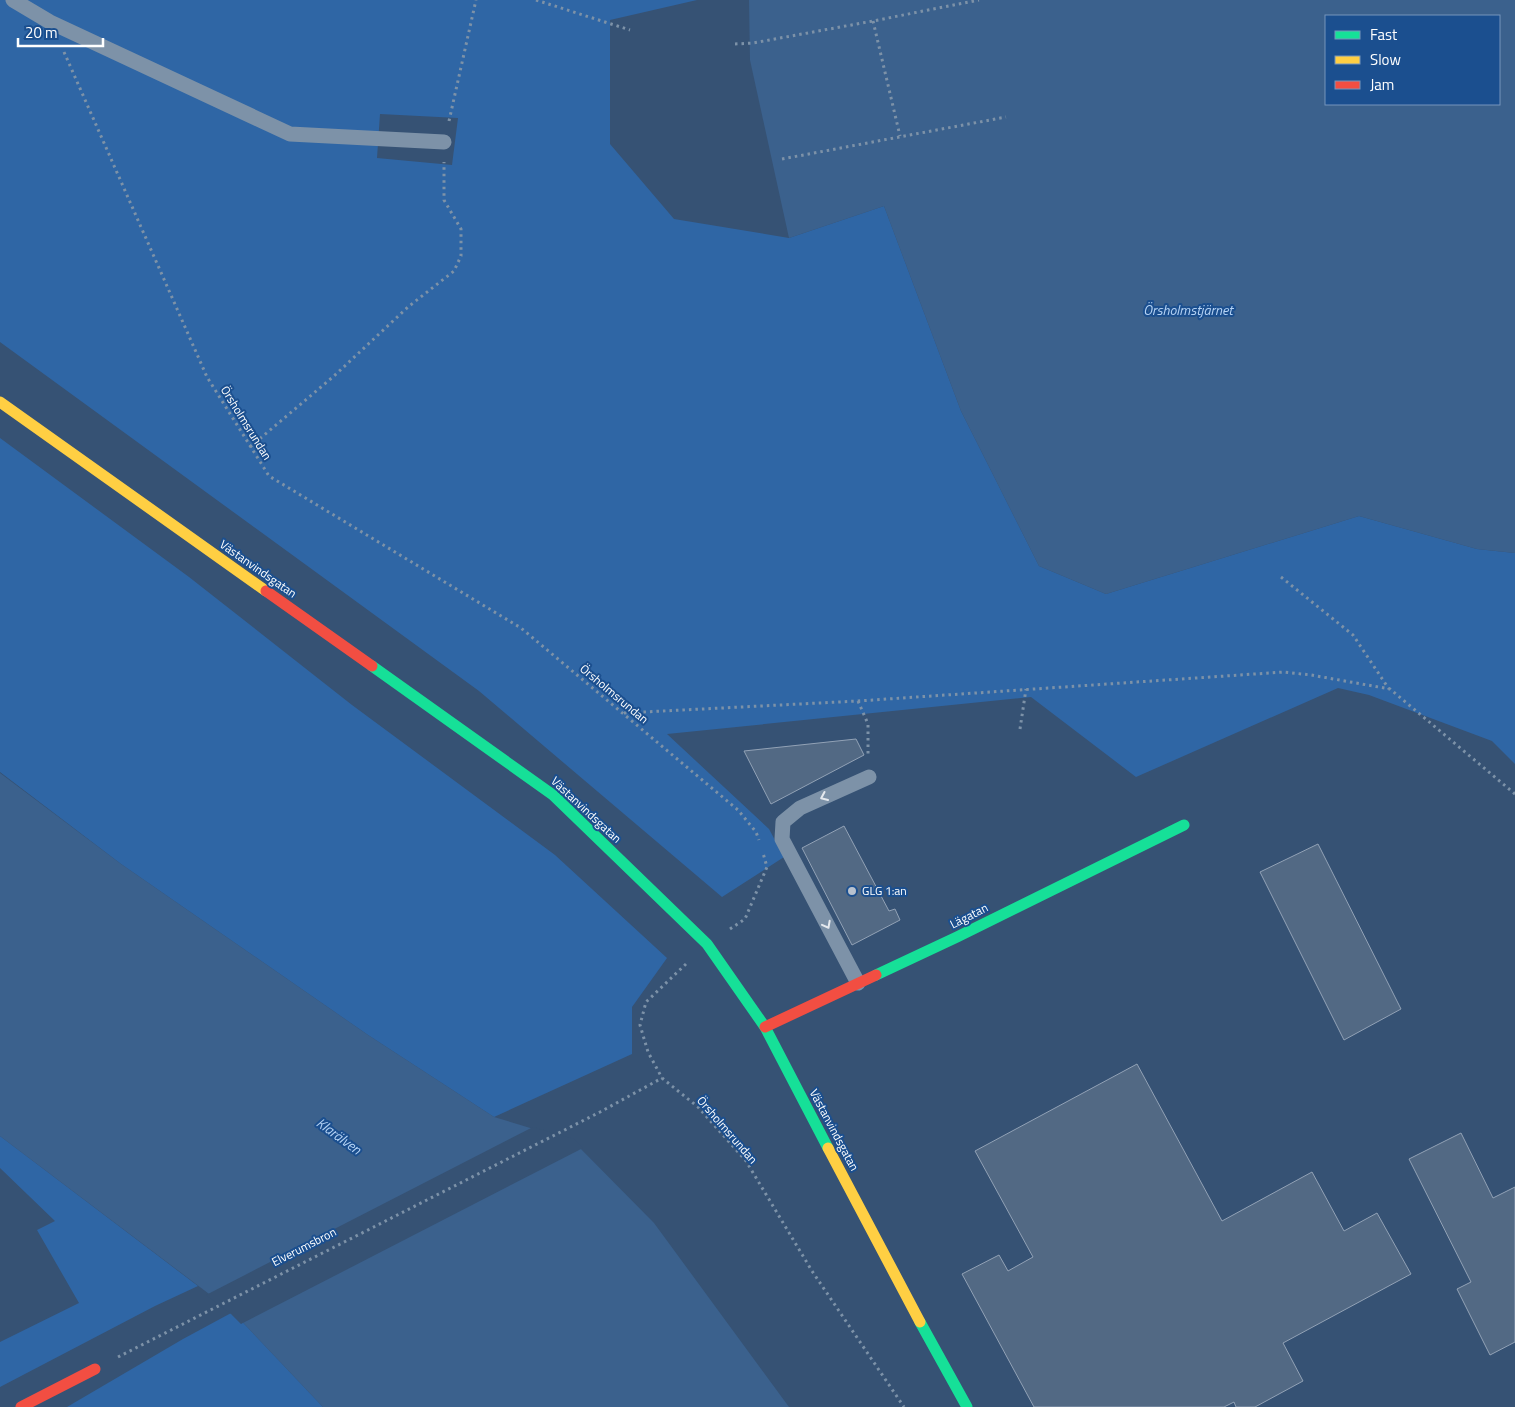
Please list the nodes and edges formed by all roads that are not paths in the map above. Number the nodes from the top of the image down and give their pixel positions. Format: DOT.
graph roads {
  1 [pos="13,0"];
  2 [pos="444,142"];
  3 [pos="0,402"];
  4 [pos="869,777"];
  5 [pos="1184,824"];
  6 [pos="858,983"];
  7 [pos="765,1027"];
  8 [pos="94,1369"];
  9 [pos="20,1407"];
  10 [pos="967,1407"];
  1 -- 2 [label="lane"];
  3 -- 7 [label="street, Västanvindsgatan"];
  4 -- 6 [label="lane, one-way"];
  5 -- 6 [label="street, Lägatan"];
  6 -- 7 [label="street, Lägatan"];
  7 -- 10 [label="street, Västanvindsgatan"];
  8 -- 9 [label="street"];
}
